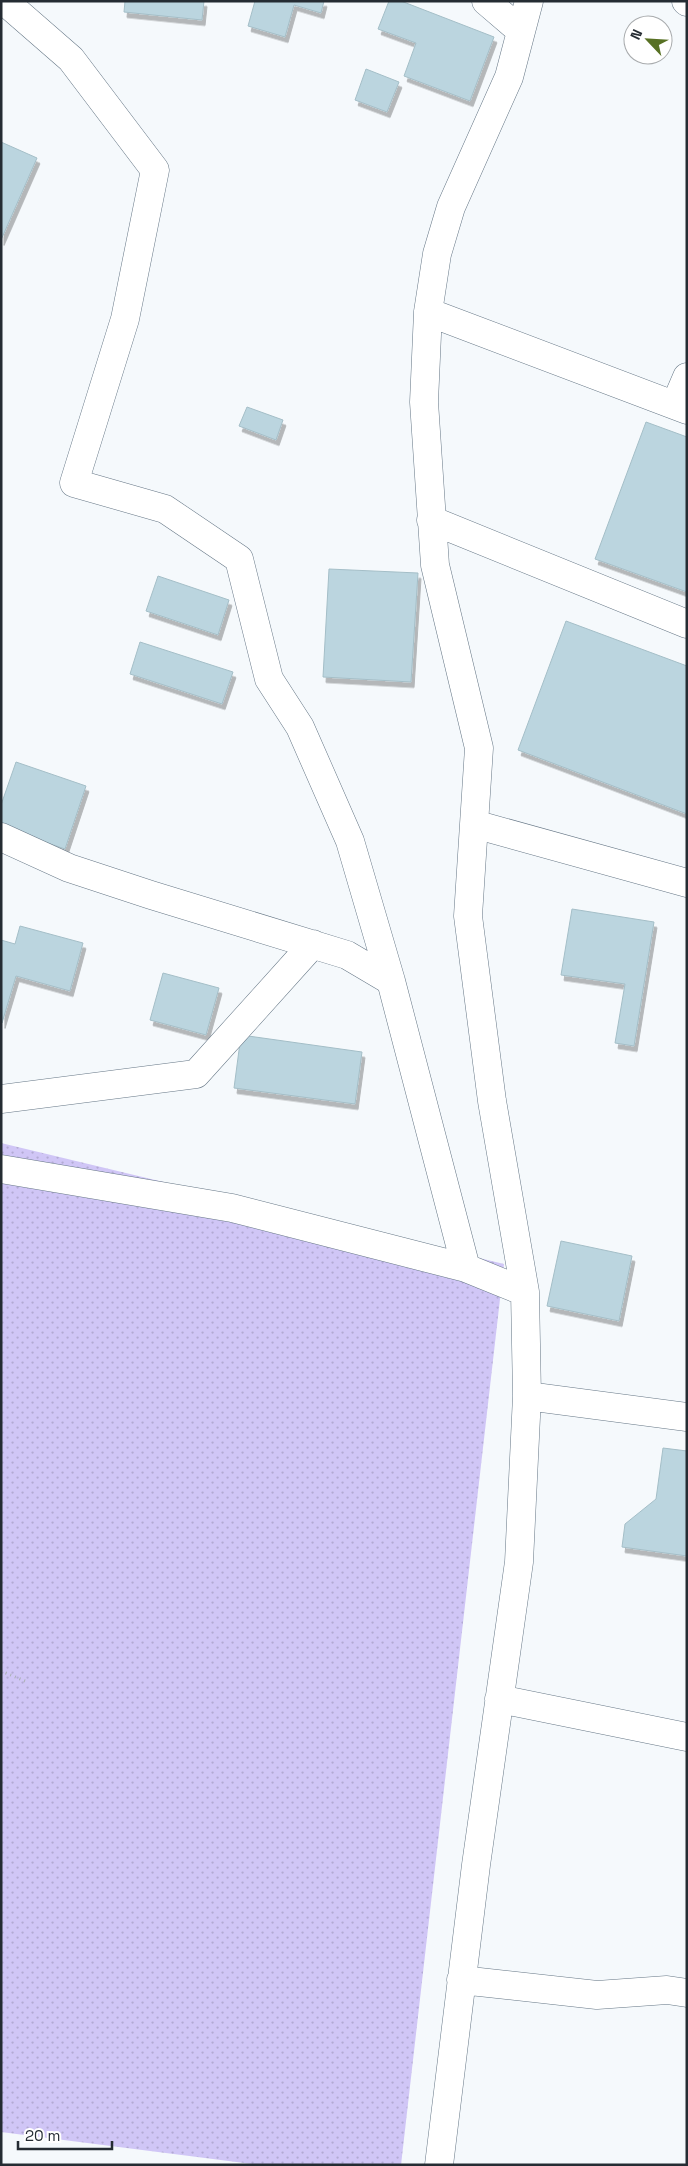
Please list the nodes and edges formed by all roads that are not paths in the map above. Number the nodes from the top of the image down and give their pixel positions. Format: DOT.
graph roads {
  1 [pos="8,1"];
  2 [pos="486,1"];
  3 [pos="529,1"];
  4 [pos="521,32"];
  5 [pos="428,312"];
  6 [pos="687,377"];
  7 [pos="681,407"];
  8 [pos="431,520"];
  9 [pos="687,624"];
  10 [pos="474,824"];
  11 [pos="1,838"];
  12 [pos="687,883"];
  13 [pos="313,944"];
  14 [pos="391,981"];
  15 [pos="1,1099"];
  16 [pos="1,1169"];
  17 [pos="466,1268"];
  18 [pos="525,1292"];
  19 [pos="527,1396"];
  20 [pos="687,1417"];
  21 [pos="499,1698"];
  22 [pos="687,1737"];
  23 [pos="462,1980"];
  24 [pos="687,1993"];
  25 [pos="439,2165"];
  1 -- 14 [label="street"];
  2 -- 4 [label="street"];
  3 -- 4 [label="street"];
  4 -- 5 [label="street"];
  5 -- 7 [label="street"];
  5 -- 8 [label="street"];
  6 -- 7 [label="street"];
  8 -- 9 [label="street"];
  8 -- 10 [label="street"];
  10 -- 12 [label="street"];
  10 -- 18 [label="street"];
  11 -- 13 [label="street"];
  13 -- 14 [label="street"];
  13 -- 15 [label="street"];
  14 -- 17 [label="street"];
  16 -- 17 [label="street"];
  17 -- 18 [label="street"];
  18 -- 19 [label="street"];
  19 -- 20 [label="street"];
  19 -- 21 [label="street"];
  21 -- 22 [label="street"];
  21 -- 23 [label="street"];
  23 -- 24 [label="street"];
  23 -- 25 [label="street"];
}
